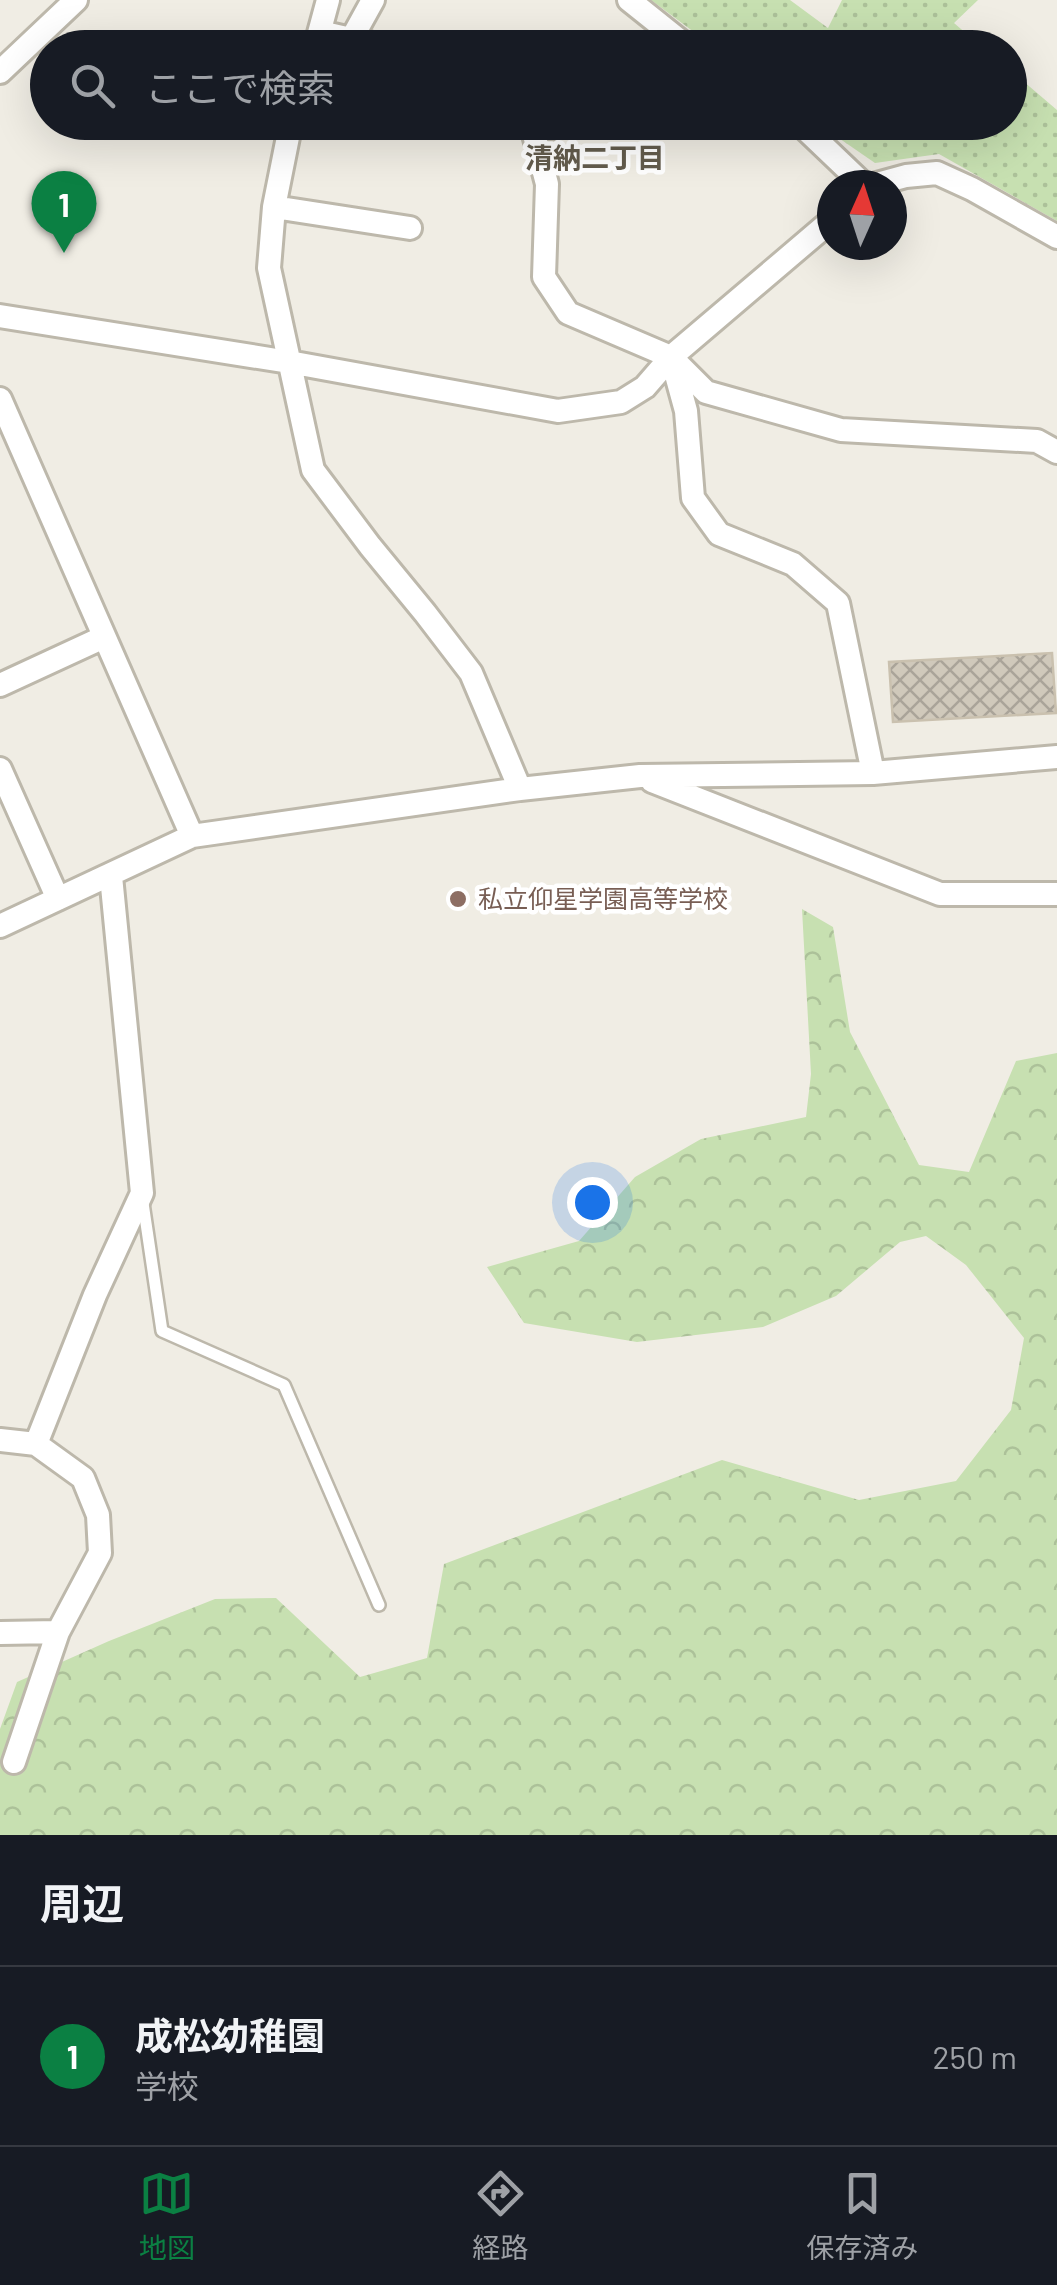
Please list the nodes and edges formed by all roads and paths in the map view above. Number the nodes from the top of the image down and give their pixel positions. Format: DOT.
graph roads {
  1 [pos="76,0"];
  2 [pos="328,0"];
  3 [pos="373,0"];
  4 [pos="629,0"];
  5 [pos="44,30"];
  6 [pos="320,30"];
  7 [pos="356,30"];
  8 [pos="667,30"];
  9 [pos="30,44"];
  10 [pos="0,72"];
  11 [pos="287,140"];
  12 [pos="534,140"];
  13 [pos="817,140"];
  14 [pos="848,170"];
  15 [pos="907,176"];
  16 [pos="274,207"];
  17 [pos="410,228"];
  18 [pos="817,233"];
  19 [pos="1057,237"];
  20 [pos="0,316"];
  21 [pos="670,356"];
  22 [pos="289,362"];
  23 [pos="0,399"];
  24 [pos="1057,452"];
  25 [pos="104,637"];
  26 [pos="0,685"];
  27 [pos="1057,758"];
  28 [pos="0,770"];
  29 [pos="873,773"];
  30 [pos="640,776"];
  31 [pos="520,789"];
  32 [pos="192,836"];
  33 [pos="111,876"];
  34 [pos="1057,894"];
  35 [pos="58,898"];
  36 [pos="0,926"];
  37 [pos="142,1194"];
  38 [pos="0,1440"];
  39 [pos="36,1444"];
  40 [pos="379,1605"];
  41 [pos="58,1632"];
  42 [pos="0,1633"];
  43 [pos="14,1762"];
  1 -- 5 [label="street"];
  2 -- 6 [label="street"];
  3 -- 7 [label="street"];
  4 -- 8 [label="street"];
  9 -- 10 [label="street"];
  11 -- 16 [label="street"];
  12 -- 21 [label="street"];
  13 -- 14 [label="street"];
  15 -- 19 [label="street"];
  16 -- 17 [label="street"];
  16 -- 22 [label="street"];
  18 -- 21 [label="street"];
  20 -- 22 [label="street"];
  21 -- 22 [label="street"];
  21 -- 24 [label="street"];
  21 -- 29 [label="street"];
  22 -- 31 [label="street"];
  23 -- 25 [label="street"];
  25 -- 26 [label="street"];
  25 -- 32 [label="street"];
  27 -- 29 [label="street"];
  28 -- 35 [label="street"];
  29 -- 30 [label="street"];
  30 -- 31 [label="street"];
  30 -- 34 [label="street"];
  31 -- 32 [label="street"];
  32 -- 33 [label="street"];
  33 -- 35 [label="street"];
  33 -- 37 [label="street"];
  35 -- 36 [label="street"];
  37 -- 39 [label="street"];
  37 -- 40 [label="lane"];
  38 -- 39 [label="street"];
  39 -- 41 [label="street"];
  41 -- 42 [label="street"];
  41 -- 43 [label="street"];
}
